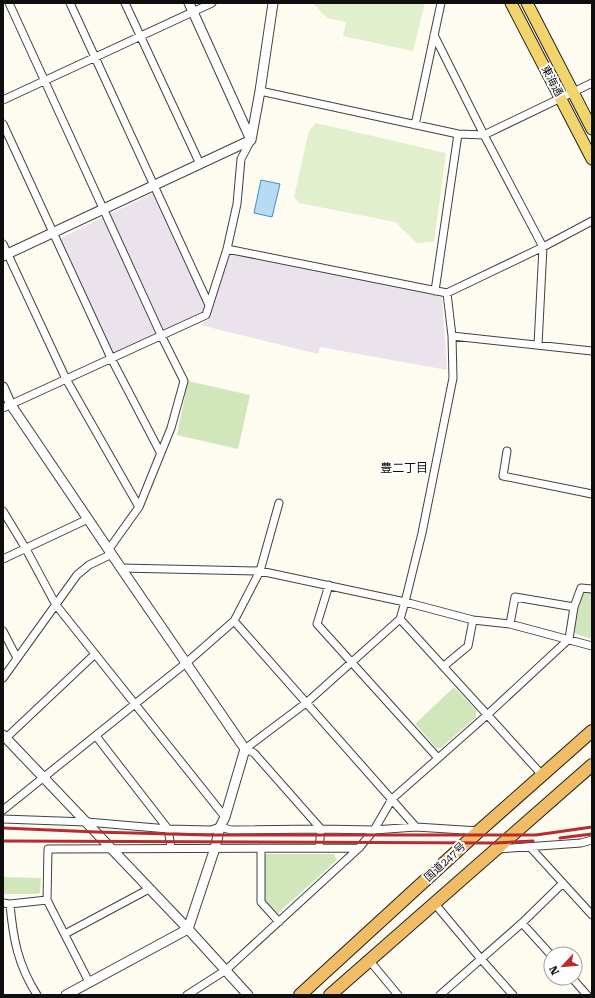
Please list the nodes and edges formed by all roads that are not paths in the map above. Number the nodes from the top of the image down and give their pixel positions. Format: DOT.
graph roads {
  1 [pos="9,3"];
  2 [pos="70,3"];
  3 [pos="125,3"];
  4 [pos="212,3"];
  5 [pos="273,3"];
  6 [pos="441,3"];
  7 [pos="511,3"];
  8 [pos="527,3"];
  9 [pos="191,7"];
  10 [pos="434,35"];
  11 [pos="140,36"];
  12 [pos="95,57"];
  13 [pos="45,80"];
  14 [pos="592,83"];
  15 [pos="260,91"];
  16 [pos="573,92"];
  17 [pos="560,98"];
  18 [pos="3,100"];
  19 [pos="3,124"];
  20 [pos="415,125"];
  21 [pos="592,129"];
  22 [pos="458,134"];
  23 [pos="484,135"];
  24 [pos="251,140"];
  25 [pos="592,159"];
  26 [pos="200,164"];
  27 [pos="154,186"];
  28 [pos="104,209"];
  29 [pos="592,221"];
  30 [pos="52,233"];
  31 [pos="3,244"];
  32 [pos="543,247"];
  33 [pos="227,249"];
  34 [pos="5,254"];
  35 [pos="435,291"];
  36 [pos="447,293"];
  37 [pos="209,305"];
  38 [pos="161,335"];
  39 [pos="452,336"];
  40 [pos="538,345"];
  41 [pos="592,351"];
  42 [pos="111,358"];
  43 [pos="66,379"];
  44 [pos="3,387"];
  45 [pos="7,406"];
  46 [pos="507,451"];
  47 [pos="160,452"];
  48 [pos="592,494"];
  49 [pos="279,503"];
  50 [pos="139,507"];
  51 [pos="3,511"];
  52 [pos="88,520"];
  53 [pos="26,549"];
  54 [pos="110,551"];
  55 [pos="3,559"];
  56 [pos="120,568"];
  57 [pos="260,571"];
  58 [pos="328,585"];
  59 [pos="592,589"];
  60 [pos="405,602"];
  61 [pos="56,605"];
  62 [pos="574,607"];
  63 [pos="400,619"];
  64 [pos="473,620"];
  65 [pos="234,621"];
  66 [pos="510,624"];
  67 [pos="3,631"];
  68 [pos="569,639"];
  69 [pos="592,646"];
  70 [pos="95,654"];
  71 [pos="17,658"];
  72 [pos="186,662"];
  73 [pos="352,662"];
  74 [pos="444,666"];
  75 [pos="3,678"];
  76 [pos="306,703"];
  77 [pos="134,704"];
  78 [pos="487,714"];
  79 [pos="592,731"];
  80 [pos="96,736"];
  81 [pos="5,737"];
  82 [pos="245,749"];
  83 [pos="438,758"];
  84 [pos="592,765"];
  85 [pos="543,776"];
  86 [pos="43,777"];
  87 [pos="392,799"];
  88 [pos="3,810"];
  89 [pos="225,817"];
  90 [pos="3,819"];
  91 [pos="87,822"];
  92 [pos="220,827"];
  93 [pos="416,827"];
  94 [pos="168,829"];
  95 [pos="321,829"];
  96 [pos="374,830"];
  97 [pos="480,831"];
  98 [pos="592,840"];
  99 [pos="171,847"];
  100 [pos="530,847"];
  101 [pos="112,848"];
  102 [pos="215,848"];
  103 [pos="261,848"];
  104 [pos="320,848"];
  105 [pos="359,848"];
  106 [pos="496,849"];
  107 [pos="563,884"];
  108 [pos="149,889"];
  109 [pos="47,900"];
  110 [pos="7,903"];
  111 [pos="435,904"];
  112 [pos="592,915"];
  113 [pos="279,922"];
  114 [pos="522,923"];
  115 [pos="188,929"];
  116 [pos="65,934"];
  117 [pos="543,946"];
  118 [pos="481,959"];
  119 [pos="369,960"];
  120 [pos="226,970"];
  121 [pos="90,982"];
  122 [pos="581,986"];
  123 [pos="588,993"];
  124 [pos="442,994"];
  125 [pos="36,995"];
  126 [pos="66,995"];
  127 [pos="187,995"];
  128 [pos="248,995"];
  129 [pos="300,995"];
  130 [pos="330,995"];
  131 [pos="398,995"];
  132 [pos="513,995"];
  1 -- 13 [label="street"];
  2 -- 12 [label="street"];
  3 -- 11 [label="street"];
  4 -- 9 [label="street"];
  5 -- 15 [label="street"];
  6 -- 10 [label="street"];
  7 -- 17 [label="main road, 東海通"];
  8 -- 16 [label="main road, 東海通"];
  9 -- 11 [label="street"];
  9 -- 24 [label="street"];
  10 -- 20 [label="street"];
  10 -- 23 [label="street"];
  11 -- 12 [label="street"];
  11 -- 26 [label="street"];
  12 -- 13 [label="street"];
  12 -- 27 [label="street"];
  13 -- 18 [label="street"];
  13 -- 28 [label="street"];
  14 -- 16 [label="street"];
  15 -- 20 [label="street"];
  15 -- 24 [label="street"];
  16 -- 17 [label="street"];
  16 -- 21 [label="main road, 東海通"];
  17 -- 23 [label="street"];
  17 -- 25 [label="main road, 東海通"];
  19 -- 30 [label="street"];
  20 -- 22 [label="street"];
  22 -- 23 [label="street"];
  22 -- 35 [label="street"];
  23 -- 32 [label="street"];
  24 -- 26 [label="street"];
  24 -- 33 [label="street"];
  26 -- 27 [label="street"];
  27 -- 28 [label="street"];
  27 -- 37 [label="street"];
  28 -- 30 [label="street"];
  28 -- 38 [label="street"];
  29 -- 32 [label="street"];
  30 -- 34 [label="street"];
  30 -- 42 [label="street"];
  31 -- 34 [label="street"];
  32 -- 36 [label="street"];
  32 -- 40 [label="street"];
  33 -- 35 [label="street"];
  33 -- 37 [label="street"];
  34 -- 43 [label="street"];
  35 -- 36 [label="street"];
  36 -- 39 [label="street"];
  37 -- 38 [label="street"];
  38 -- 42 [label="street"];
  38 -- 47 [label="street"];
  39 -- 40 [label="street"];
  39 -- 60 [label="street"];
  40 -- 41 [label="street"];
  42 -- 43 [label="street"];
  42 -- 47 [label="street"];
  43 -- 45 [label="street"];
  43 -- 50 [label="street"];
  44 -- 45 [label="street"];
  45 -- 52 [label="street"];
  46 -- 48 [label="street"];
  47 -- 50 [label="street"];
  49 -- 57 [label="street"];
  50 -- 54 [label="street"];
  51 -- 53 [label="street"];
  52 -- 53 [label="street"];
  52 -- 54 [label="street"];
  53 -- 55 [label="street"];
  53 -- 61 [label="street"];
  54 -- 56 [label="street"];
  54 -- 61 [label="street"];
  56 -- 57 [label="street"];
  56 -- 72 [label="street"];
  57 -- 58 [label="street"];
  57 -- 65 [label="street"];
  58 -- 60 [label="street"];
  58 -- 73 [label="street"];
  59 -- 62 [label="street"];
  60 -- 63 [label="street"];
  60 -- 64 [label="street"];
  61 -- 70 [label="street"];
  61 -- 71 [label="street"];
  62 -- 66 [label="street"];
  62 -- 68 [label="street"];
  63 -- 73 [label="street"];
  63 -- 74 [label="street"];
  64 -- 66 [label="street"];
  64 -- 74 [label="street"];
  65 -- 72 [label="street"];
  65 -- 76 [label="street"];
  66 -- 68 [label="street"];
  67 -- 71 [label="street"];
  68 -- 69 [label="street"];
  68 -- 78 [label="street"];
  70 -- 77 [label="street"];
  70 -- 81 [label="street"];
  71 -- 75 [label="street"];
  72 -- 77 [label="street"];
  72 -- 82 [label="street"];
  73 -- 76 [label="street"];
  73 -- 83 [label="street"];
  74 -- 78 [label="street"];
  76 -- 82 [label="street"];
  76 -- 87 [label="street"];
  77 -- 80 [label="street"];
  77 -- 89 [label="street"];
  78 -- 83 [label="street"];
  78 -- 85 [label="street"];
  79 -- 85 [label="highway, 国道247号"];
  80 -- 86 [label="street"];
  80 -- 94 [label="street"];
  81 -- 86 [label="street"];
  82 -- 89 [label="street"];
  82 -- 95 [label="street"];
  83 -- 87 [label="street"];
  84 -- 106 [label="highway"];
  85 -- 97 [label="highway, 国道247号"];
  86 -- 88 [label="street"];
  86 -- 91 [label="street"];
  87 -- 93 [label="street"];
  87 -- 96 [label="street"];
  89 -- 92 [label="street"];
  90 -- 91 [label="street"];
  91 -- 94 [label="street"];
  91 -- 101 [label="street"];
  92 -- 94 [label="street"];
  92 -- 95 [label="street"];
  92 -- 102 [label="street"];
  93 -- 96 [label="street"];
  93 -- 97 [label="street"];
  94 -- 99 [label="street"];
  95 -- 96 [label="street"];
  95 -- 104 [label="street"];
  96 -- 105 [label="street"];
  97 -- 129 [label="highway, 国道247号"];
  98 -- 100 [label="street"];
  99 -- 101 [label="street"];
  99 -- 102 [label="street"];
  100 -- 106 [label="street"];
  100 -- 107 [label="street"];
  101 -- 108 [label="street"];
  101 -- 109 [label="street"];
  102 -- 103 [label="street"];
  102 -- 115 [label="street"];
  103 -- 104 [label="street"];
  103 -- 113 [label="street"];
  104 -- 105 [label="street"];
  105 -- 113 [label="street"];
  106 -- 111 [label="highway"];
  107 -- 112 [label="street"];
  107 -- 114 [label="street"];
  108 -- 115 [label="street"];
  108 -- 116 [label="street"];
  109 -- 110 [label="street"];
  109 -- 116 [label="street"];
  110 -- 125 [label="street"];
  111 -- 118 [label="street"];
  111 -- 119 [label="highway"];
  113 -- 120 [label="street"];
  114 -- 117 [label="street"];
  114 -- 118 [label="street"];
  115 -- 120 [label="street"];
  115 -- 121 [label="street"];
  116 -- 121 [label="street"];
  118 -- 124 [label="street"];
  118 -- 132 [label="street"];
  119 -- 130 [label="highway"];
  119 -- 131 [label="street"];
  120 -- 127 [label="street"];
  120 -- 128 [label="street"];
  121 -- 126 [label="street"];
  122 -- 123 [label="street"];
}
